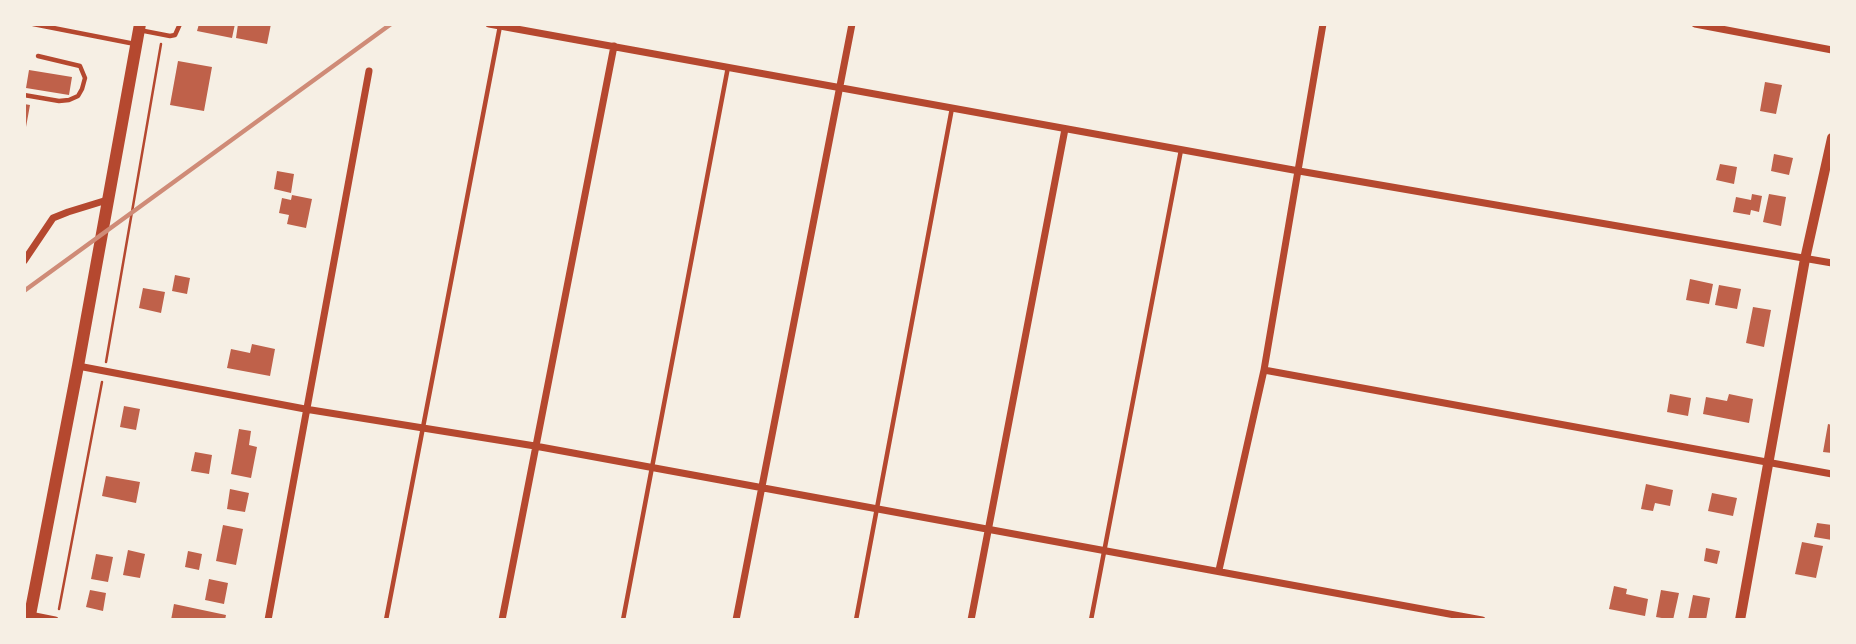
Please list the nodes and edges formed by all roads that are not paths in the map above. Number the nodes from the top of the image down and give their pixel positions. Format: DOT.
graph roads {
  1 [pos="33,24"];
  2 [pos="180,24"];
  3 [pos="489,24"];
  4 [pos="852,24"];
  5 [pos="1323,24"];
  6 [pos="1695,24"];
  7 [pos="499,26"];
  8 [pos="139,27"];
  9 [pos="136,44"];
  10 [pos="614,46"];
  11 [pos="1832,50"];
  12 [pos="38,57"];
  13 [pos="727,67"];
  14 [pos="369,71"];
  15 [pos="840,88"];
  16 [pos="24,95"];
  17 [pos="952,108"];
  18 [pos="1065,129"];
  19 [pos="1832,138"];
  20 [pos="1181,150"];
  21 [pos="1299,171"];
  22 [pos="107,200"];
  23 [pos="1805,259"];
  24 [pos="24,261"];
  25 [pos="1832,263"];
  26 [pos="78,366"];
  27 [pos="1264,370"];
  28 [pos="306,409"];
  29 [pos="422,427"];
  30 [pos="535,446"];
  31 [pos="1769,463"];
  32 [pos="651,468"];
  33 [pos="1832,474"];
  34 [pos="761,489"];
  35 [pos="877,509"];
  36 [pos="990,529"];
  37 [pos="1104,550"];
  38 [pos="1219,570"];
  39 [pos="30,617"];
  40 [pos="55,620"];
  41 [pos="268,620"];
  42 [pos="386,620"];
  43 [pos="502,620"];
  44 [pos="623,620"];
  45 [pos="736,620"];
  46 [pos="856,620"];
  47 [pos="971,620"];
  48 [pos="1091,620"];
  49 [pos="1482,620"];
  50 [pos="1740,620"];
  1 -- 9 [label="lane"];
  2 -- 8 [label="lane"];
  3 -- 7 [label="street"];
  4 -- 15 [label="street"];
  5 -- 21 [label="street"];
  6 -- 11 [label="street"];
  7 -- 10 [label="street"];
  7 -- 29 [label="lane"];
  8 -- 9 [label="main road"];
  9 -- 22 [label="main road"];
  10 -- 13 [label="street"];
  10 -- 30 [label="street"];
  12 -- 16 [label="lane"];
  13 -- 15 [label="street"];
  13 -- 32 [label="lane"];
  14 -- 28 [label="street"];
  15 -- 17 [label="street"];
  15 -- 34 [label="street"];
  17 -- 18 [label="street"];
  17 -- 35 [label="lane"];
  18 -- 20 [label="street"];
  18 -- 36 [label="street"];
  19 -- 23 [label="street"];
  20 -- 21 [label="street"];
  20 -- 37 [label="lane"];
  21 -- 23 [label="street"];
  21 -- 27 [label="street"];
  22 -- 24 [label="street"];
  22 -- 26 [label="main road"];
  23 -- 25 [label="street"];
  23 -- 31 [label="street"];
  26 -- 28 [label="street"];
  26 -- 39 [label="main road"];
  27 -- 31 [label="street"];
  27 -- 38 [label="street"];
  28 -- 29 [label="street"];
  28 -- 41 [label="street"];
  29 -- 30 [label="street"];
  29 -- 42 [label="lane"];
  30 -- 32 [label="street"];
  30 -- 43 [label="street"];
  31 -- 33 [label="street"];
  31 -- 50 [label="street"];
  32 -- 34 [label="street"];
  32 -- 44 [label="lane"];
  34 -- 35 [label="street"];
  34 -- 45 [label="street"];
  35 -- 36 [label="street"];
  35 -- 46 [label="lane"];
  36 -- 37 [label="street"];
  36 -- 47 [label="street"];
  37 -- 38 [label="street"];
  37 -- 48 [label="lane"];
  38 -- 49 [label="street"];
  39 -- 40 [label="street"];
}
